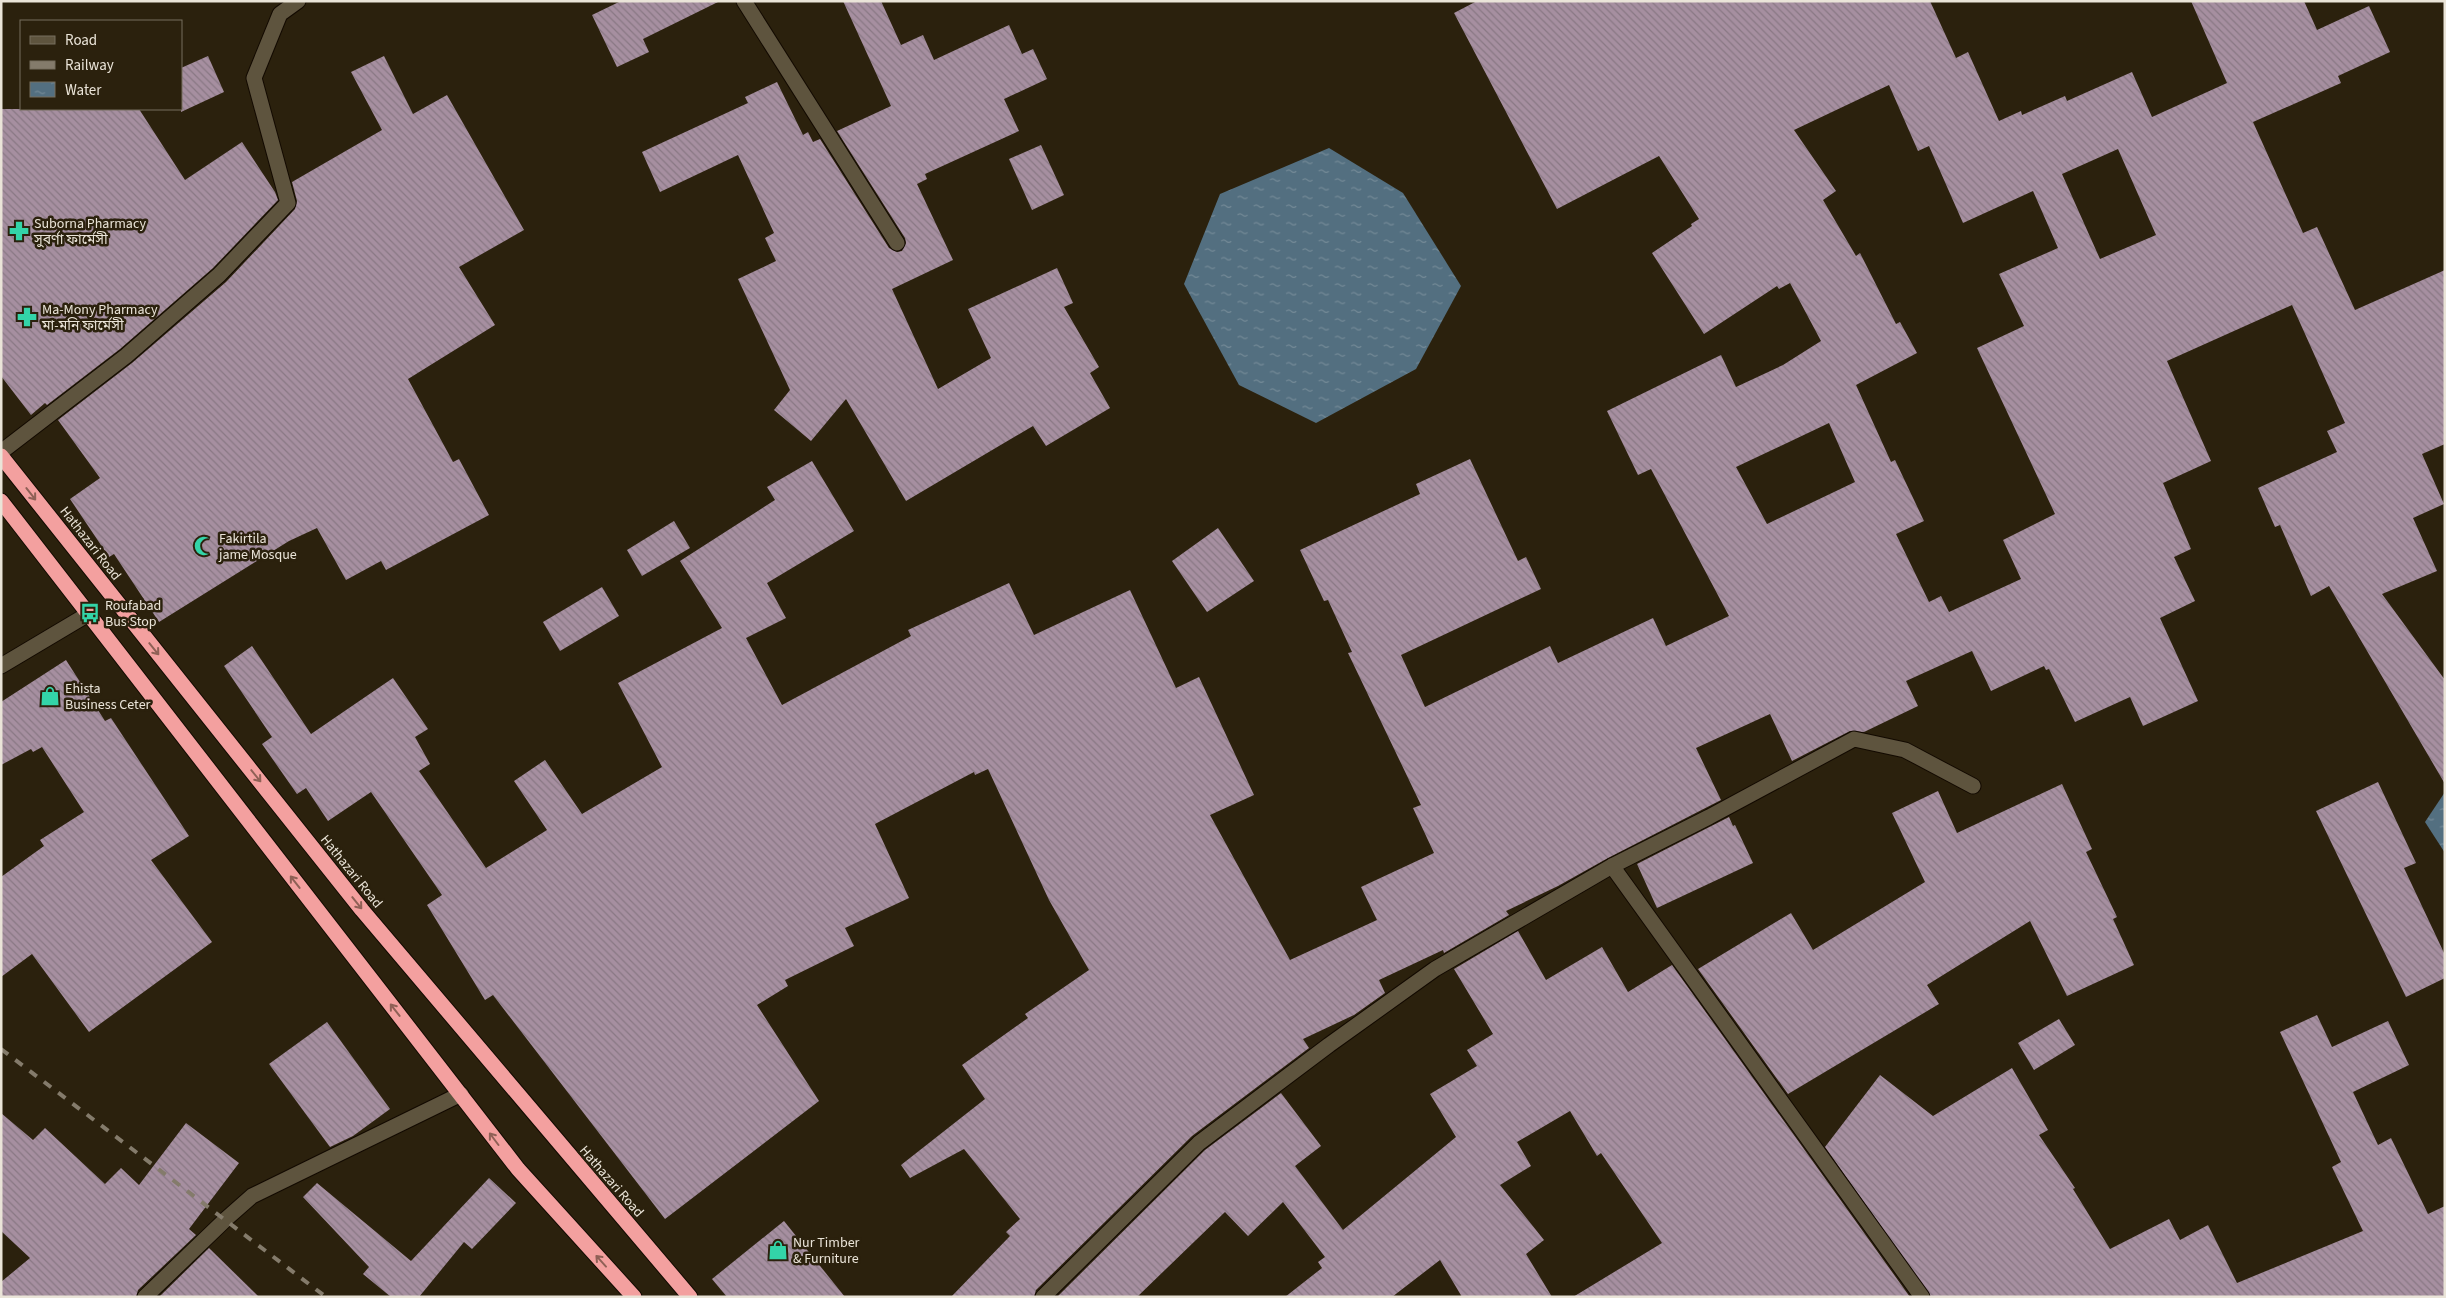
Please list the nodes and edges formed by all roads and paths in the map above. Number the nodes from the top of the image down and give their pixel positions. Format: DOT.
graph roads {
  1 [pos="298,1"];
  2 [pos="744,1"];
  3 [pos="897,243"];
  4 [pos="1,452"];
  5 [pos="1,456"];
  6 [pos="1,501"];
  7 [pos="90,613"];
  8 [pos="1,666"];
  9 [pos="1973,786"];
  10 [pos="1612,866"];
  11 [pos="461,1094"];
  12 [pos="146,1297"];
  13 [pos="634,1297"];
  14 [pos="690,1297"];
  15 [pos="1043,1297"];
  16 [pos="1922,1297"];
  1 -- 4 [label="street"];
  2 -- 3 [label="street"];
  5 -- 14 [label="highway, Hathazari Road, one-way"];
  6 -- 7 [label="highway"];
  7 -- 8 [label="street"];
  11 -- 7 [label="highway, one-way"];
  9 -- 10 [label="street"];
  10 -- 15 [label="street"];
  10 -- 16 [label="street"];
  11 -- 12 [label="street"];
  13 -- 11 [label="highway, one-way"];
}
